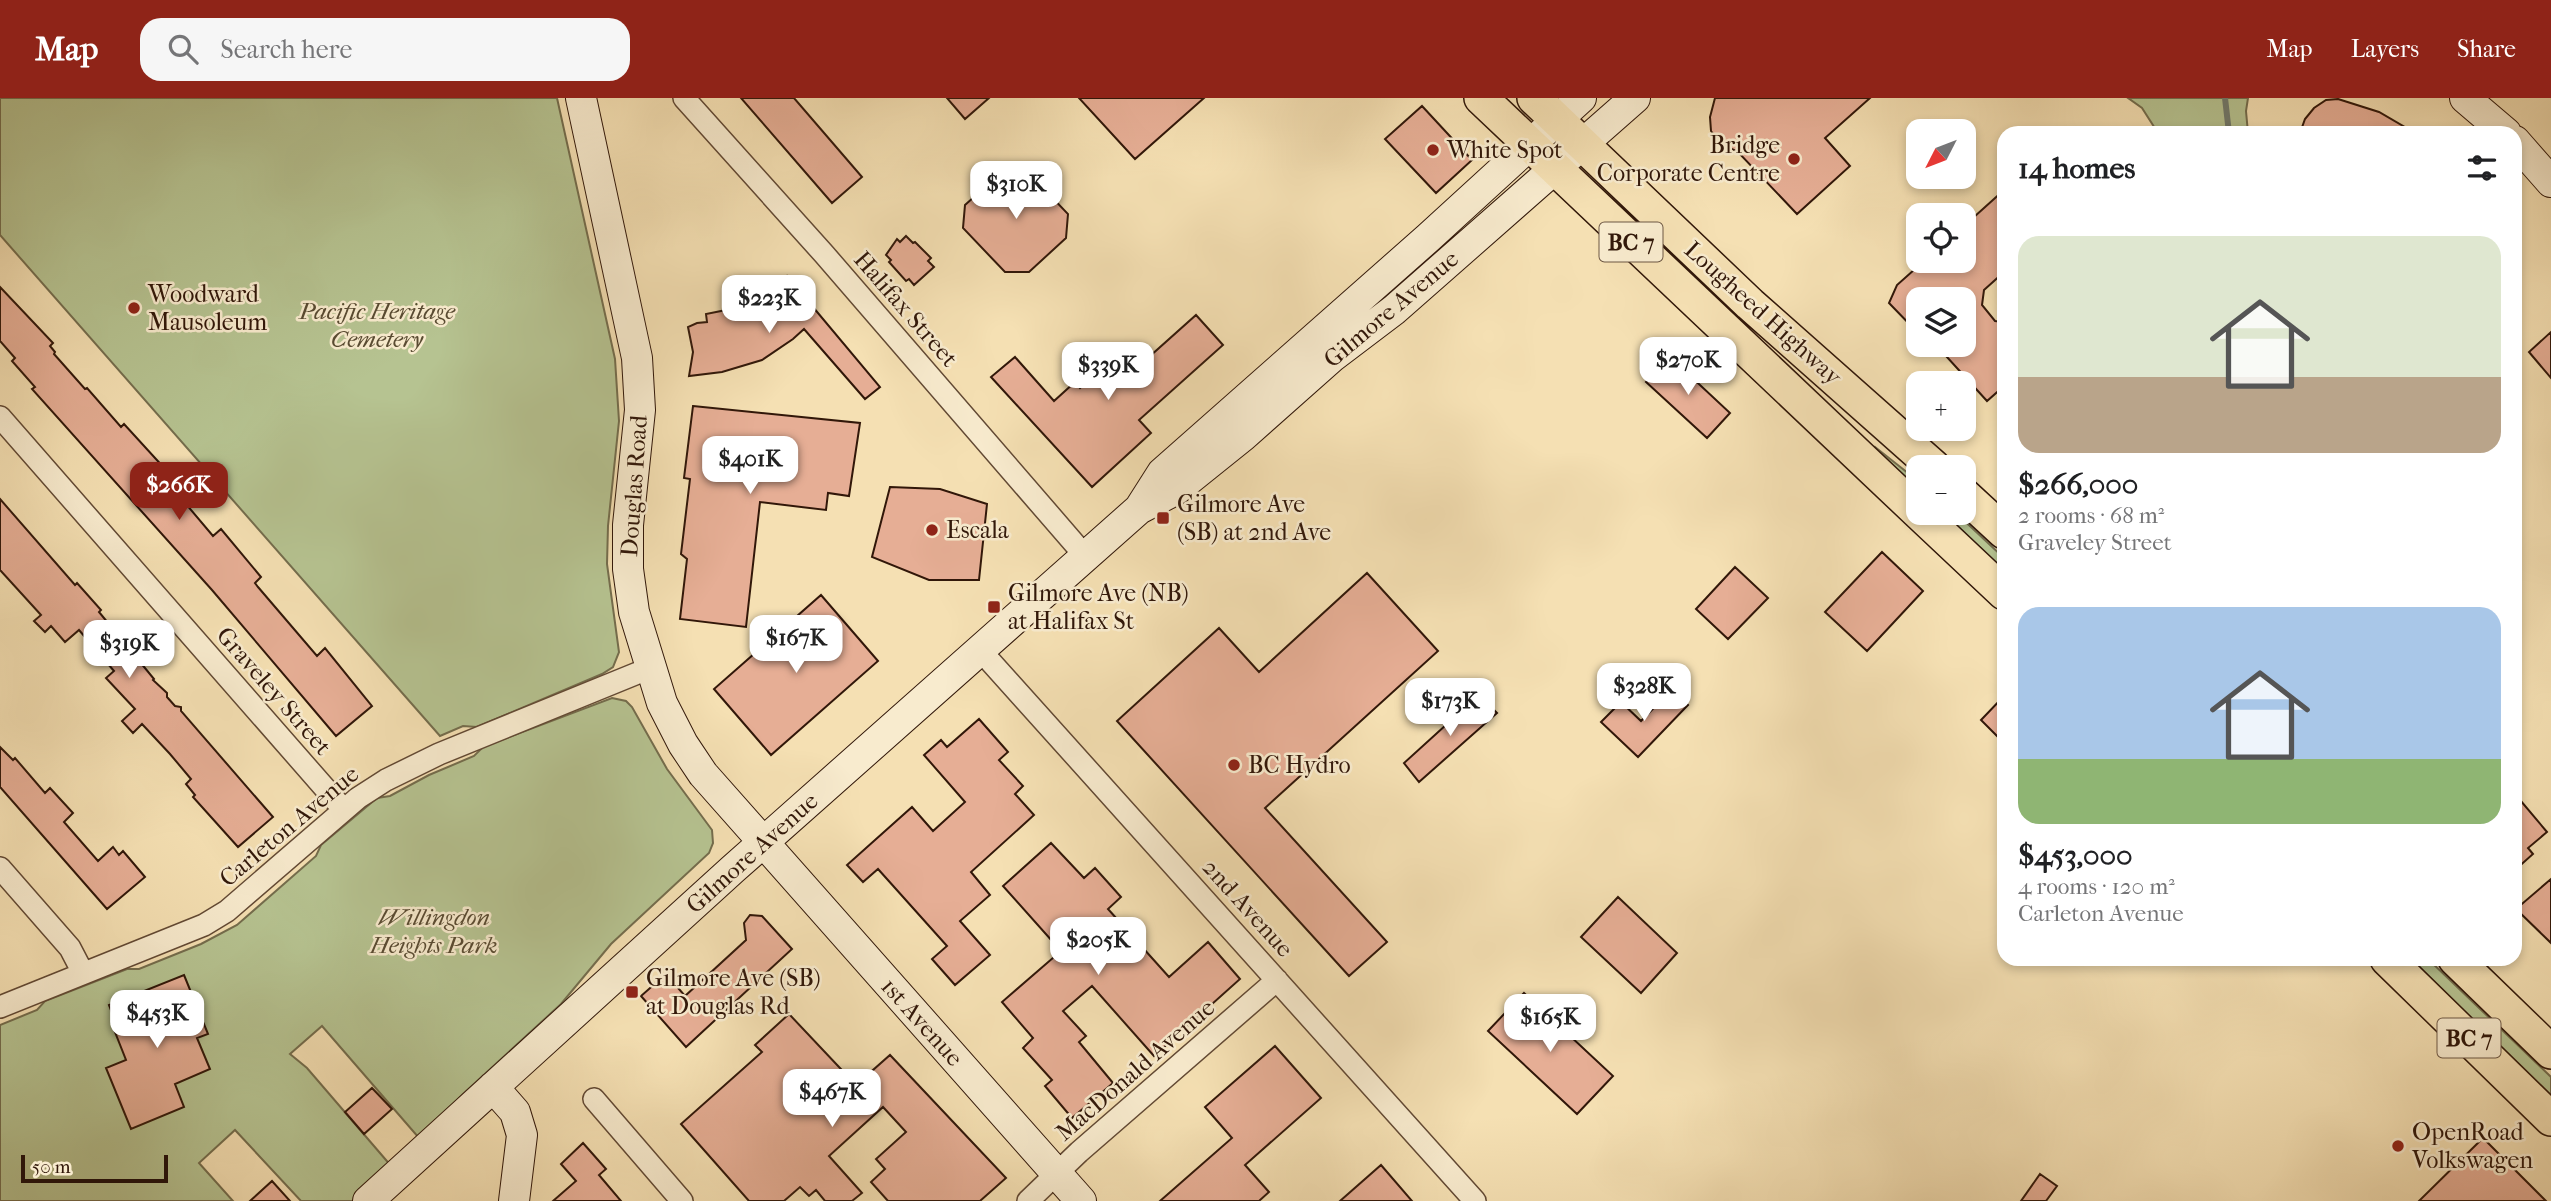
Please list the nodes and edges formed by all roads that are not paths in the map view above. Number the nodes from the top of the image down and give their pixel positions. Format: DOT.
graph roads {
  1 [pos="581,98"];
  2 [pos="684,98"];
  3 [pos="1481,98"];
  4 [pos="1635,98"];
  5 [pos="2465,98"];
  6 [pos="1557,105"];
  7 [pos="2498,126"];
  8 [pos="1530,145"];
  9 [pos="1582,145"];
  10 [pos="2522,149"];
  11 [pos="1555,169"];
  12 [pos="2551,182"];
  13 [pos="0,417"];
  14 [pos="1920,455"];
  15 [pos="1906,500"];
  16 [pos="1976,506"];
  17 [pos="1139,509"];
  18 [pos="1933,525"];
  19 [pos="1997,526"];
  20 [pos="1086,557"];
  21 [pos="1997,586"];
  22 [pos="981,651"];
  23 [pos="650,668"];
  24 [pos="344,810"];
  25 [pos="762,843"];
  26 [pos="0,868"];
  27 [pos="2393,966"];
  28 [pos="2462,966"];
  29 [pos="83,973"];
  30 [pos="1278,980"];
  31 [pos="0,1007"];
  32 [pos="2551,1052"];
  33 [pos="494,1087"];
  34 [pos="594,1099"];
  35 [pos="2551,1119"];
  36 [pos="1056,1173"];
  37 [pos="368,1201"];
  38 [pos="514,1201"];
  39 [pos="682,1201"];
  40 [pos="1028,1201"];
  41 [pos="1081,1201"];
  42 [pos="1475,1201"];
  1 -- 23 [label="street, Douglas Road"];
  2 -- 20 [label="street, Halifax Street"];
  3 -- 8 [label="main road, Lougheed Highway / BC 7"];
  4 -- 9 [label="street, Gilmore Avenue"];
  5 -- 7 [label="street"];
  6 -- 8 [label="street, Gilmore Avenue"];
  6 -- 9 [label="main road, Lougheed Highway / BC 7"];
  8 -- 11 [label="main road, Lougheed Highway / BC 7"];
  8 -- 17 [label="street, Gilmore Avenue"];
  9 -- 11 [label="street, Gilmore Avenue"];
  9 -- 14 [label="main road, Lougheed Highway / BC 7"];
  10 -- 12 [label="street"];
  11 -- 15 [label="main road, Lougheed Highway / BC 7"];
  11 -- 17 [label="street, Gilmore Avenue"];
  13 -- 24 [label="street, Graveley Street"];
  16 -- 19 [label="main road"];
  17 -- 20 [label="street, Gilmore Avenue"];
  18 -- 21 [label="main road, Lougheed Highway / BC 7"];
  20 -- 22 [label="street, Gilmore Avenue"];
  22 -- 25 [label="street, Gilmore Avenue"];
  22 -- 30 [label="street, 2nd Avenue"];
  23 -- 24 [label="street, Carleton Avenue"];
  23 -- 25 [label="street, Douglas Road"];
  24 -- 29 [label="street, Carleton Avenue"];
  25 -- 33 [label="street, Gilmore Avenue"];
  25 -- 36 [label="street, 1st Avenue"];
  26 -- 29 [label="street"];
  27 -- 35 [label="main road, BC 7"];
  28 -- 32 [label="main road, BC 7"];
  29 -- 31 [label="street, Carleton Avenue"];
  30 -- 36 [label="street, MacDonald Avenue"];
  30 -- 42 [label="street, 2nd Avenue"];
  33 -- 37 [label="street, Gilmore Avenue"];
  33 -- 38 [label="street"];
  34 -- 39 [label="street"];
  36 -- 40 [label="street, MacDonald Avenue"];
  36 -- 41 [label="street, 1st Avenue"];
}
